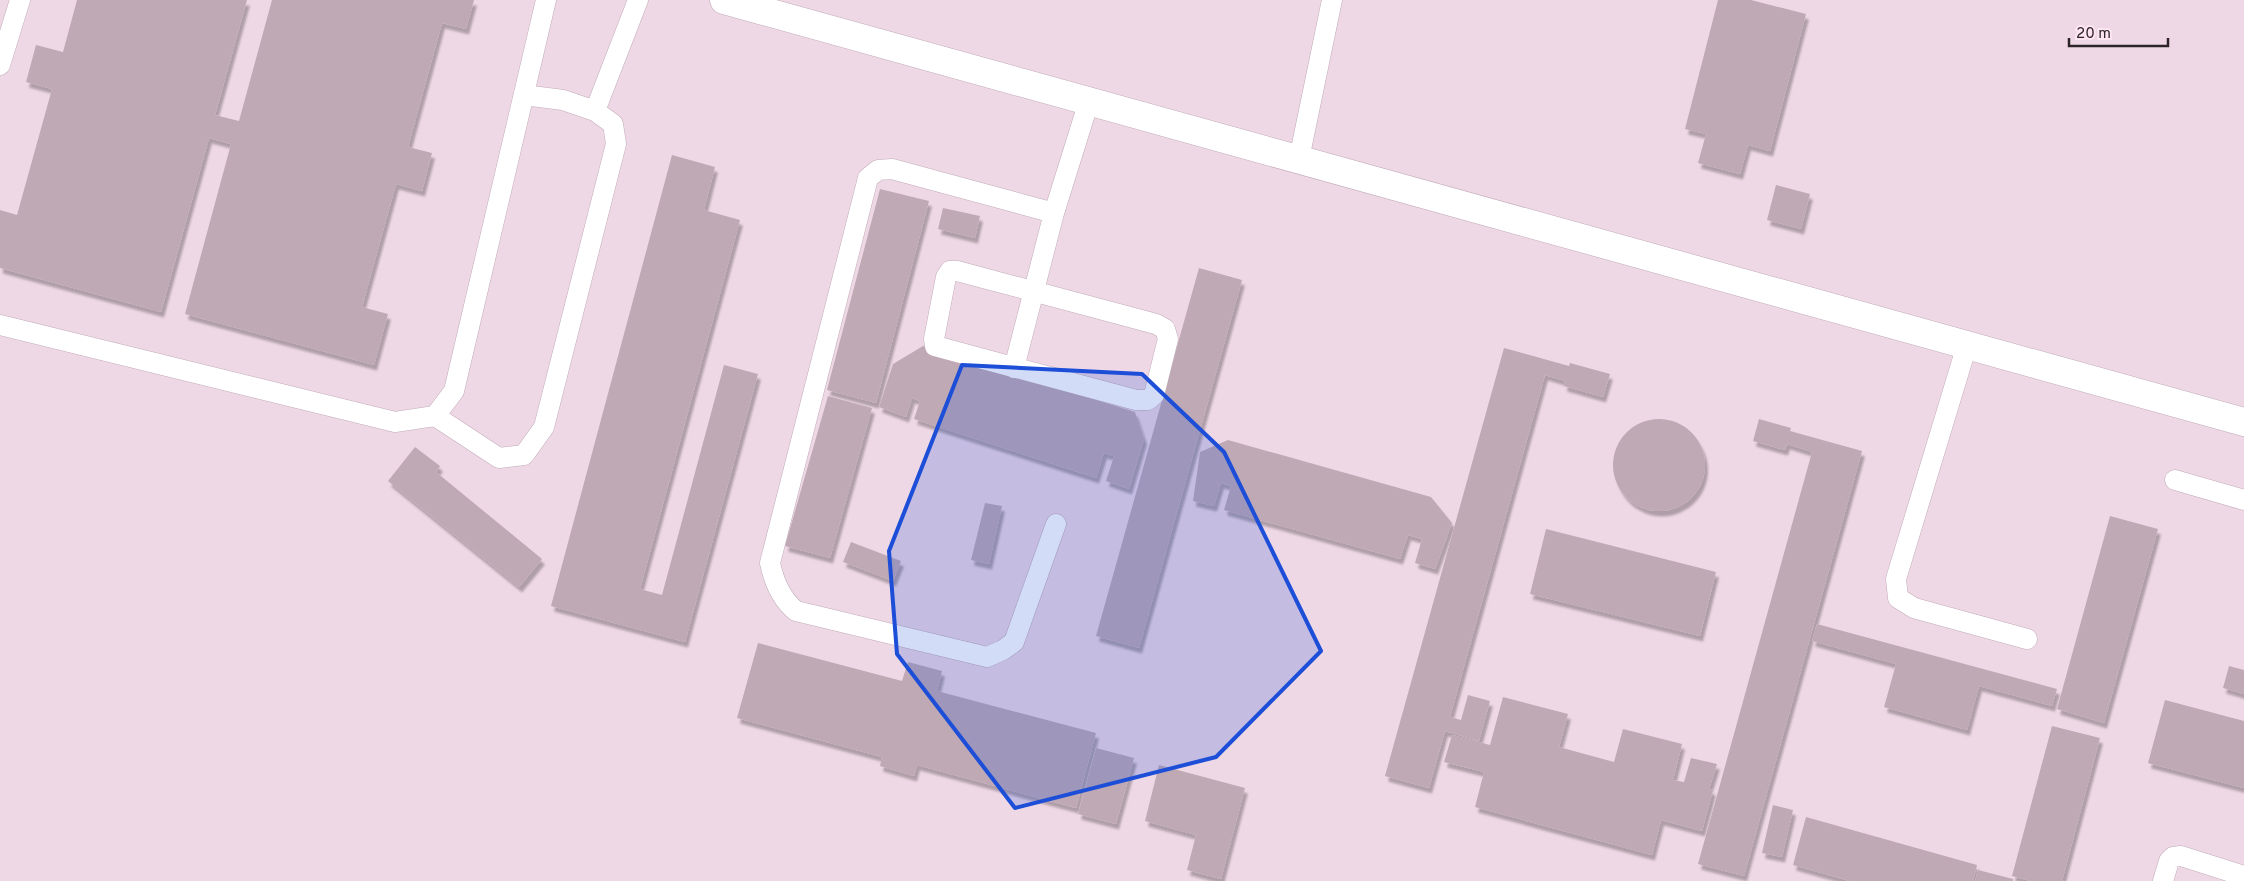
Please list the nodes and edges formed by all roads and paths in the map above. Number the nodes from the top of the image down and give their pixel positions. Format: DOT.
graph roads {
  1 [pos="20,0"];
  2 [pos="546,0"];
  3 [pos="638,0"];
  4 [pos="724,0"];
  5 [pos="1332,0"];
  6 [pos="0,65"];
  7 [pos="524,95"];
  8 [pos="1089,101"];
  9 [pos="595,111"];
  10 [pos="1299,159"];
  11 [pos="1054,213"];
  12 [pos="1034,290"];
  13 [pos="0,325"];
  14 [pos="1968,345"];
  15 [pos="1014,368"];
  16 [pos="435,416"];
  17 [pos="2244,422"];
  18 [pos="2174,480"];
  19 [pos="2244,500"];
  20 [pos="1056,524"];
  21 [pos="2027,639"];
  22 [pos="2244,876"];
  23 [pos="2163,881"];
  1 -- 6 [label="lane"];
  2 -- 7 [label="lane"];
  3 -- 9 [label="lane"];
  4 -- 8 [label="street"];
  5 -- 10 [label="lane"];
  7 -- 9 [label="lane"];
  7 -- 16 [label="lane"];
  8 -- 10 [label="street"];
  8 -- 11 [label="lane"];
  9 -- 16 [label="lane"];
  10 -- 14 [label="street"];
  11 -- 12 [label="lane"];
  11 -- 20 [label="lane"];
  12 -- 15 [label="lane"];
  12 -- 15 [label="lane"];
  12 -- 15 [label="lane"];
  13 -- 16 [label="lane"];
  14 -- 17 [label="street"];
  14 -- 21 [label="lane"];
  18 -- 19 [label="lane"];
  22 -- 23 [label="lane"];
}
